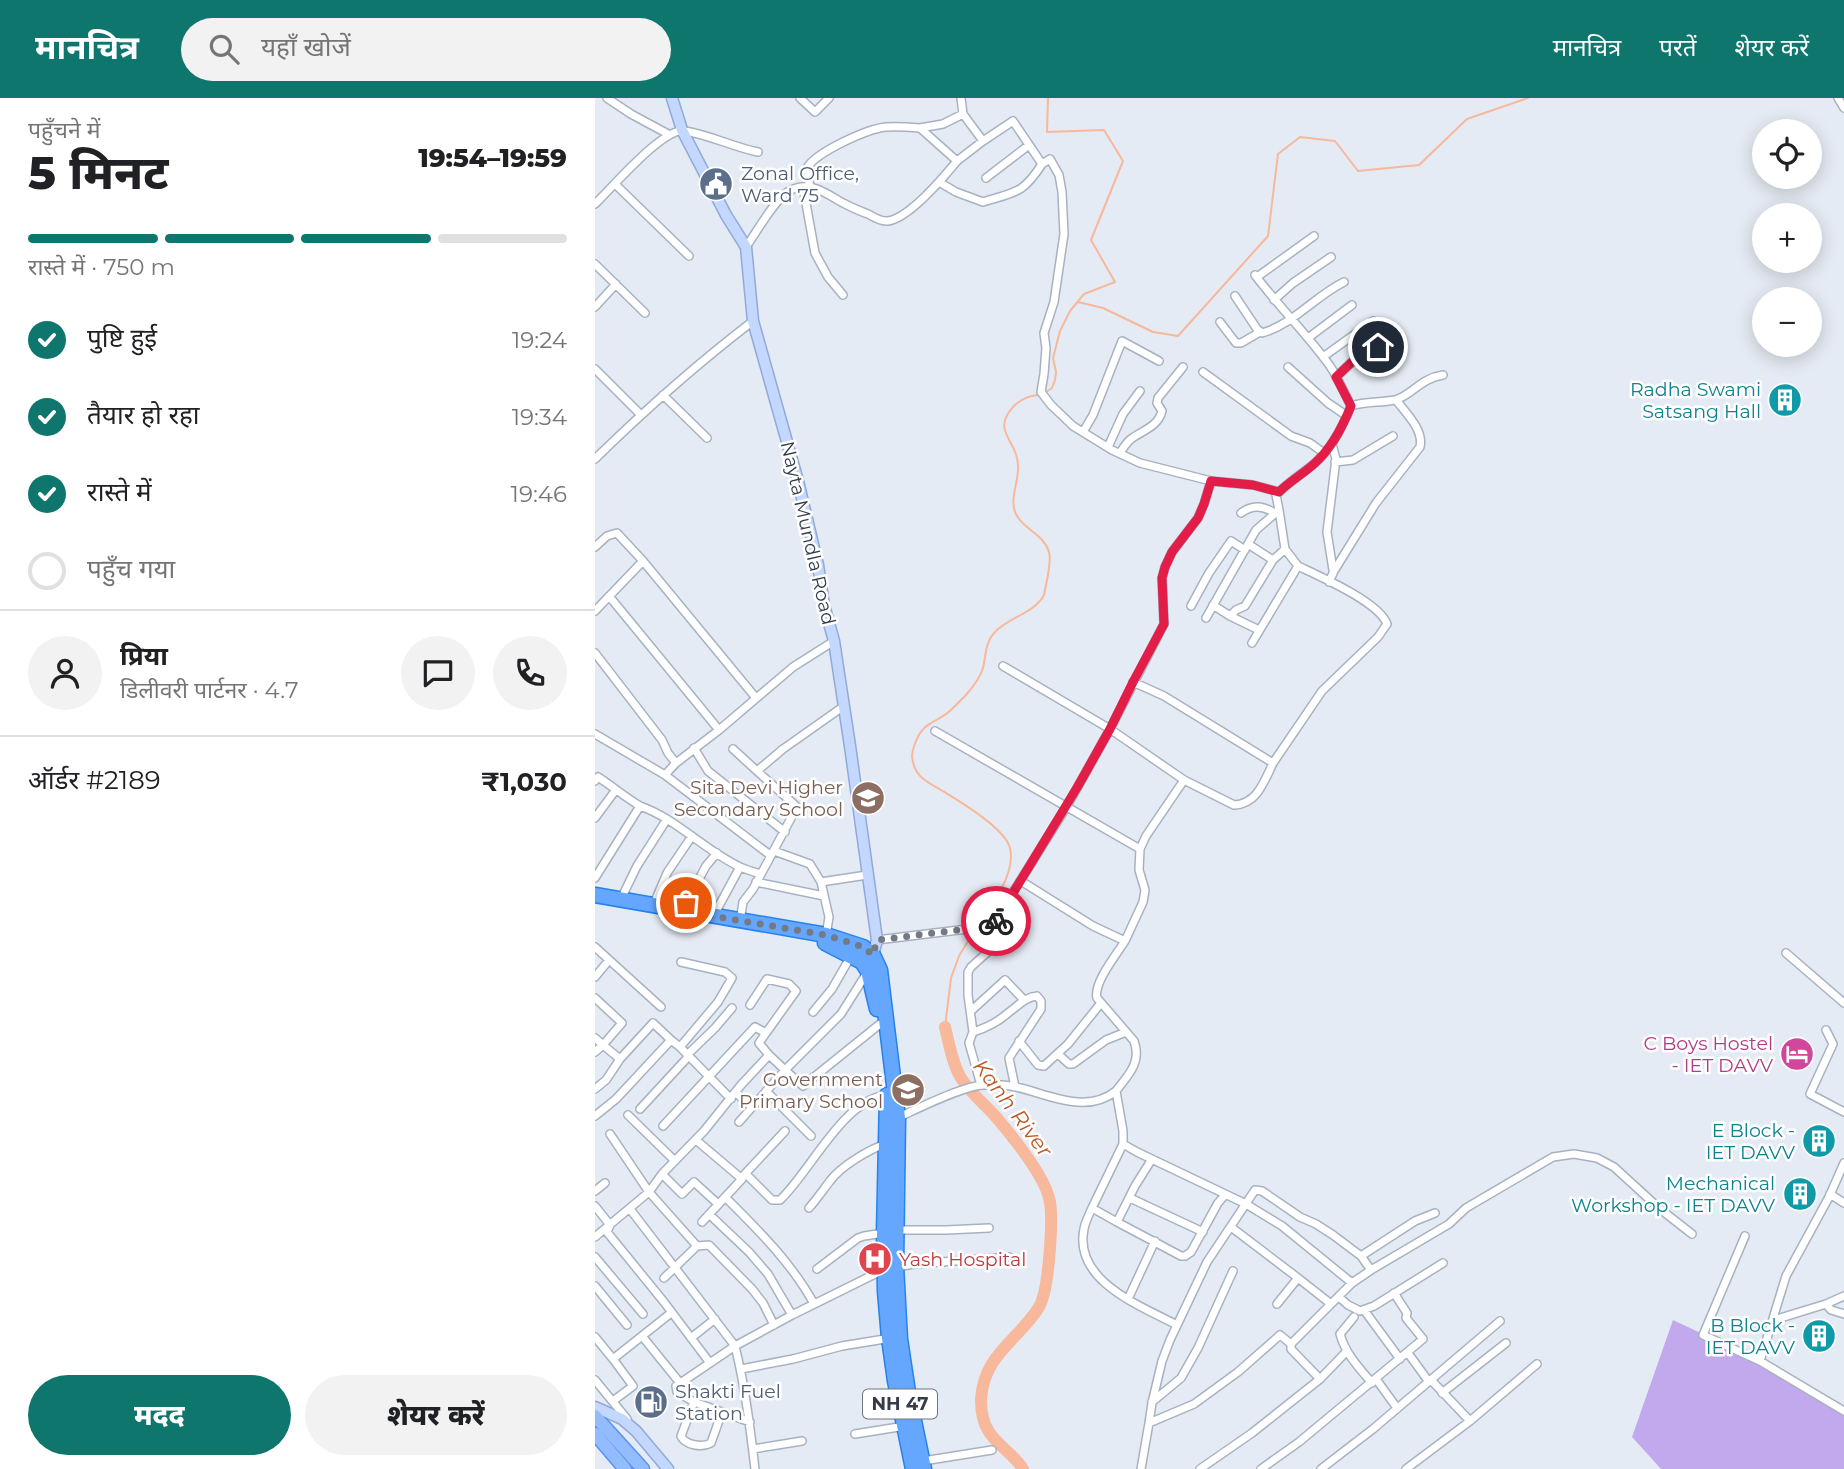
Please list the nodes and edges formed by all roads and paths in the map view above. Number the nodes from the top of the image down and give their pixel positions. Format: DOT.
graph roads {
  1 [pos="607,98"];
  2 [pos="671,98"];
  3 [pos="800,98"];
  4 [pos="829,98"];
  5 [pos="961,98"];
  6 [pos="1837,98"];
  7 [pos="1844,108"];
  8 [pos="963,114"];
  9 [pos="920,128"];
  10 [pos="682,130"];
  11 [pos="668,134"];
  12 [pos="982,141"];
  13 [pos="1029,145"];
  14 [pos="758,152"];
  15 [pos="957,161"];
  16 [pos="1042,164"];
  17 [pos="986,178"];
  18 [pos="939,182"];
  19 [pos="615,184"];
  20 [pos="804,187"];
  21 [pos="595,204"];
  22 [pos="1314,236"];
  23 [pos="746,247"];
  24 [pos="689,256"];
  25 [pos="1331,257"];
  26 [pos="595,264"];
  27 [pos="1344,282"];
  28 [pos="616,284"];
  29 [pos="843,295"];
  30 [pos="1235,296"];
  31 [pos="1274,300"];
  32 [pos="1352,305"];
  33 [pos="595,307"];
  34 [pos="645,313"];
  35 [pos="1291,320"];
  36 [pos="753,321"];
  37 [pos="1373,321"];
  38 [pos="1220,322"];
  39 [pos="1260,332"];
  40 [pos="1308,338"];
  41 [pos="1389,340"];
  42 [pos="1323,357"];
  43 [pos="1159,361"];
  44 [pos="1183,367"];
  45 [pos="1288,367"];
  46 [pos="595,369"];
  47 [pos="1203,372"];
  48 [pos="1443,374"];
  49 [pos="1336,377"];
  50 [pos="1140,391"];
  51 [pos="663,395"];
  52 [pos="1396,400"];
  53 [pos="1351,406"];
  54 [pos="640,414"];
  55 [pos="1347,416"];
  56 [pos="1083,432"];
  57 [pos="1394,436"];
  58 [pos="707,438"];
  59 [pos="1332,444"];
  60 [pos="1108,447"];
  61 [pos="1119,453"];
  62 [pos="1324,453"];
  63 [pos="595,459"];
  64 [pos="1335,462"];
  65 [pos="1211,481"];
  66 [pos="1279,492"];
  67 [pos="1277,512"];
  68 [pos="1241,513"];
  69 [pos="595,547"];
  70 [pos="1246,547"];
  71 [pos="1285,549"];
  72 [pos="1273,560"];
  73 [pos="643,561"];
  74 [pos="1297,566"];
  75 [pos="1333,571"];
  76 [pos="1329,582"];
  77 [pos="1199,593"];
  78 [pos="609,596"];
  79 [pos="1214,604"];
  80 [pos="1191,606"];
  81 [pos="595,611"];
  82 [pos="1230,616"];
  83 [pos="1206,618"];
  84 [pos="1259,630"];
  85 [pos="834,641"];
  86 [pos="1252,643"];
  87 [pos="595,653"];
  88 [pos="1003,666"];
  89 [pos="1133,682"];
  90 [pos="756,698"];
  91 [pos="844,706"];
  92 [pos="1110,729"];
  93 [pos="719,730"];
  94 [pos="935,731"];
  95 [pos="595,734"];
  96 [pos="694,748"];
  97 [pos="733,749"];
  98 [pos="676,763"];
  99 [pos="1273,764"];
  100 [pos="757,771"];
  101 [pos="665,775"];
  102 [pos="596,776"];
  103 [pos="1184,780"];
  104 [pos="615,791"];
  105 [pos="640,806"];
  106 [pos="1067,806"];
  107 [pos="595,818"];
  108 [pos="667,819"];
  109 [pos="785,831"];
  110 [pos="692,836"];
  111 [pos="1140,849"];
  112 [pos="717,853"];
  113 [pos="772,853"];
  114 [pos="740,867"];
  115 [pos="761,874"];
  116 [pos="867,875"];
  117 [pos="595,878"];
  118 [pos="1021,881"];
  119 [pos="756,882"];
  120 [pos="821,882"];
  121 [pos="824,896"];
  122 [pos="595,898"];
  123 [pos="620,902"];
  124 [pos="652,908"];
  125 [pos="680,913"];
  126 [pos="712,918"];
  127 [pos="740,923"];
  128 [pos="1011,931"];
  129 [pos="825,939"];
  130 [pos="1125,941"];
  131 [pos="595,947"];
  132 [pos="875,947"];
  133 [pos="1786,953"];
  134 [pos="851,956"];
  135 [pos="609,960"];
  136 [pos="681,962"];
  137 [pos="868,971"];
  138 [pos="595,976"];
  139 [pos="595,998"];
  140 [pos="1024,1000"];
  141 [pos="1101,1003"];
  142 [pos="1844,1003"];
  143 [pos="750,1005"];
  144 [pos="661,1007"];
  145 [pos="732,1008"];
  146 [pos="813,1012"];
  147 [pos="971,1012"];
  148 [pos="880,1024"];
  149 [pos="1826,1030"];
  150 [pos="973,1032"];
  151 [pos="1126,1032"];
  152 [pos="766,1033"];
  153 [pos="595,1038"];
  154 [pos="671,1040"];
  155 [pos="1019,1041"];
  156 [pos="603,1045"];
  157 [pos="680,1047"];
  158 [pos="595,1052"];
  159 [pos="1058,1054"];
  160 [pos="769,1055"];
  161 [pos="687,1056"];
  162 [pos="620,1059"];
  163 [pos="785,1070"];
  164 [pos="708,1077"];
  165 [pos="981,1085"];
  166 [pos="1015,1087"];
  167 [pos="595,1089"];
  168 [pos="767,1091"];
  169 [pos="887,1095"];
  170 [pos="1110,1095"];
  171 [pos="733,1096"];
  172 [pos="751,1106"];
  173 [pos="640,1109"];
  174 [pos="1844,1112"];
  175 [pos="628,1115"];
  176 [pos="595,1116"];
  177 [pos="892,1120"];
  178 [pos="739,1122"];
  179 [pos="663,1126"];
  180 [pos="785,1131"];
  181 [pos="610,1134"];
  182 [pos="811,1136"];
  183 [pos="696,1140"];
  184 [pos="1123,1141"];
  185 [pos="886,1144"];
  186 [pos="1152,1159"];
  187 [pos="675,1161"];
  188 [pos="1844,1163"];
  189 [pos="662,1174"];
  190 [pos="744,1176"];
  191 [pos="605,1183"];
  192 [pos="595,1191"];
  193 [pos="649,1192"];
  194 [pos="1830,1194"];
  195 [pos="1226,1195"];
  196 [pos="725,1197"];
  197 [pos="1130,1198"];
  198 [pos="1844,1203"];
  199 [pos="718,1204"];
  200 [pos="1246,1204"];
  201 [pos="595,1206"];
  202 [pos="809,1208"];
  203 [pos="630,1209"];
  204 [pos="1092,1209"];
  205 [pos="1435,1213"];
  206 [pos="709,1214"];
  207 [pos="702,1222"];
  208 [pos="1117,1223"];
  209 [pos="610,1225"];
  210 [pos="1231,1227"];
  211 [pos="989,1228"];
  212 [pos="890,1232"];
  213 [pos="1203,1232"];
  214 [pos="1692,1234"];
  215 [pos="1745,1236"];
  216 [pos="595,1237"];
  217 [pos="1154,1241"];
  218 [pos="697,1247"];
  219 [pos="1361,1256"];
  220 [pos="595,1257"];
  221 [pos="1009,1257"];
  222 [pos="1443,1263"];
  223 [pos="891,1268"];
  224 [pos="674,1269"];
  225 [pos="817,1269"];
  226 [pos="1371,1270"];
  227 [pos="1233,1271"];
  228 [pos="664,1278"];
  229 [pos="1298,1278"];
  230 [pos="1352,1283"];
  231 [pos="595,1286"];
  232 [pos="1394,1293"];
  233 [pos="1844,1296"];
  234 [pos="1339,1297"];
  235 [pos="1128,1299"];
  236 [pos="814,1304"];
  237 [pos="1277,1304"];
  238 [pos="1331,1304"];
  239 [pos="1826,1304"];
  240 [pos="1364,1310"];
  241 [pos="671,1313"];
  242 [pos="643,1314"];
  243 [pos="1844,1314"];
  244 [pos="792,1315"];
  245 [pos="1354,1317"];
  246 [pos="715,1319"];
  247 [pos="1500,1321"];
  248 [pos="1774,1321"];
  249 [pos="627,1325"];
  250 [pos="773,1325"];
  251 [pos="1177,1325"];
  252 [pos="642,1336"];
  253 [pos="595,1337"];
  254 [pos="691,1338"];
  255 [pos="894,1338"];
  256 [pos="1506,1343"];
  257 [pos="1291,1344"];
  258 [pos="734,1346"];
  259 [pos="1347,1351"];
  260 [pos="1408,1353"];
  261 [pos="613,1359"];
  262 [pos="1400,1359"];
  263 [pos="1760,1361"];
  264 [pos="710,1363"];
  265 [pos="1537,1364"];
  266 [pos="741,1369"];
  267 [pos="1320,1379"];
  268 [pos="595,1380"];
  269 [pos="1374,1381"];
  270 [pos="1430,1381"];
  271 [pos="680,1383"];
  272 [pos="1442,1393"];
  273 [pos="613,1401"];
  274 [pos="694,1402"];
  275 [pos="1152,1403"];
  276 [pos="595,1407"];
  277 [pos="1397,1408"];
  278 [pos="1844,1411"];
  279 [pos="722,1412"];
  280 [pos="595,1416"];
  281 [pos="1470,1421"];
  282 [pos="750,1422"];
  283 [pos="1149,1423"];
  284 [pos="636,1431"];
  285 [pos="910,1433"];
  286 [pos="595,1434"];
  287 [pos="856,1434"];
  288 [pos="802,1441"];
  289 [pos="753,1449"];
  290 [pos="992,1450"];
  291 [pos="620,1453"];
  292 [pos="920,1466"];
  293 [pos="625,1469"];
  294 [pos="643,1469"];
  295 [pos="668,1469"];
  296 [pos="755,1469"];
  297 [pos="1141,1469"];
  298 [pos="1201,1469"];
  299 [pos="1261,1469"];
  300 [pos="1321,1469"];
  301 [pos="1406,1469"];
  1 -- 11 [label="street"];
  2 -- 10 [label="main road, Nayta Mundla Road"];
  3 -- 4 [label="street"];
  5 -- 8 [label="street"];
  6 -- 7 [label="street"];
  8 -- 9 [label="street"];
  8 -- 12 [label="street"];
  9 -- 15 [label="street"];
  9 -- 20 [label="street"];
  10 -- 11 [label="street"];
  10 -- 14 [label="street"];
  10 -- 23 [label="main road, Nayta Mundla Road"];
  11 -- 19 [label="street"];
  12 -- 13 [label="street"];
  12 -- 15 [label="street"];
  13 -- 16 [label="street"];
  13 -- 17 [label="street"];
  15 -- 18 [label="street"];
  16 -- 18 [label="street"];
  16 -- 56 [label="street"];
  18 -- 20 [label="street"];
  19 -- 21 [label="street"];
  19 -- 24 [label="street"];
  20 -- 23 [label="street"];
  20 -- 29 [label="street"];
  22 -- 31 [label="street"];
  23 -- 36 [label="main road, Nayta Mundla Road"];
  25 -- 31 [label="street"];
  26 -- 28 [label="street"];
  27 -- 35 [label="street"];
  28 -- 33 [label="street"];
  28 -- 34 [label="street"];
  30 -- 39 [label="street"];
  31 -- 35 [label="street"];
  32 -- 40 [label="street"];
  35 -- 39 [label="street"];
  35 -- 40 [label="street"];
  36 -- 51 [label="street"];
  36 -- 85 [label="main road, Nayta Mundla Road"];
  37 -- 42 [label="street"];
  38 -- 39 [label="street"];
  40 -- 42 [label="street"];
  41 -- 49 [label="street"];
  42 -- 49 [label="street"];
  43 -- 56 [label="street"];
  44 -- 61 [label="street"];
  45 -- 55 [label="street"];
  46 -- 54 [label="street"];
  47 -- 62 [label="street"];
  48 -- 52 [label="street"];
  49 -- 53 [label="street"];
  50 -- 60 [label="street"];
  51 -- 54 [label="street"];
  51 -- 58 [label="street"];
  52 -- 53 [label="street"];
  52 -- 75 [label="street"];
  53 -- 55 [label="street"];
  54 -- 63 [label="street"];
  55 -- 59 [label="street"];
  56 -- 60 [label="street"];
  57 -- 64 [label="street"];
  59 -- 62 [label="street"];
  59 -- 64 [label="street"];
  60 -- 61 [label="street"];
  61 -- 65 [label="street"];
  62 -- 66 [label="street"];
  64 -- 75 [label="street"];
  65 -- 66 [label="street"];
  65 -- 89 [label="street"];
  66 -- 67 [label="street"];
  67 -- 68 [label="street"];
  67 -- 70 [label="street"];
  67 -- 71 [label="street"];
  69 -- 73 [label="street"];
  70 -- 72 [label="street"];
  70 -- 77 [label="street"];
  70 -- 79 [label="street"];
  71 -- 72 [label="street"];
  71 -- 74 [label="street"];
  72 -- 82 [label="street"];
  73 -- 78 [label="street"];
  73 -- 90 [label="street"];
  74 -- 76 [label="street"];
  74 -- 84 [label="street"];
  75 -- 76 [label="street"];
  76 -- 99 [label="street"];
  77 -- 79 [label="street"];
  77 -- 80 [label="street"];
  78 -- 81 [label="street"];
  78 -- 93 [label="street"];
  79 -- 82 [label="street"];
  79 -- 83 [label="street"];
  82 -- 84 [label="street"];
  84 -- 86 [label="street"];
  85 -- 90 [label="street"];
  85 -- 91 [label="main road, Nayta Mundla Road"];
  87 -- 98 [label="street"];
  88 -- 92 [label="street"];
  89 -- 92 [label="street"];
  89 -- 99 [label="street"];
  90 -- 93 [label="street"];
  91 -- 100 [label="street"];
  91 -- 116 [label="main road, Nayta Mundla Road"];
  92 -- 103 [label="street"];
  92 -- 106 [label="street"];
  93 -- 96 [label="street"];
  94 -- 106 [label="street"];
  95 -- 101 [label="street"];
  96 -- 98 [label="street"];
  96 -- 109 [label="street"];
  97 -- 100 [label="street"];
  98 -- 101 [label="street"];
  99 -- 103 [label="street"];
  100 -- 109 [label="street"];
  101 -- 113 [label="street"];
  102 -- 104 [label="street"];
  103 -- 111 [label="street"];
  104 -- 105 [label="street"];
  104 -- 107 [label="street"];
  105 -- 108 [label="street"];
  105 -- 117 [label="street"];
  106 -- 111 [label="street"];
  106 -- 118 [label="street"];
  108 -- 110 [label="street"];
  108 -- 123 [label="street"];
  109 -- 113 [label="street"];
  110 -- 112 [label="street"];
  110 -- 124 [label="street"];
  111 -- 130 [label="street"];
  112 -- 114 [label="street"];
  112 -- 125 [label="street"];
  113 -- 115 [label="street"];
  113 -- 120 [label="street"];
  114 -- 115 [label="street"];
  114 -- 126 [label="street"];
  115 -- 119 [label="street"];
  116 -- 120 [label="street"];
  116 -- 132 [label="main road, Nayta Mundla Road"];
  118 -- 130 [label="street"];
  118 -- 132 [label="street"];
  119 -- 121 [label="street"];
  119 -- 127 [label="street"];
  120 -- 121 [label="street"];
  121 -- 129 [label="street"];
  122 -- 123 [label="highway"];
  123 -- 124 [label="highway"];
  124 -- 125 [label="highway"];
  125 -- 126 [label="highway"];
  126 -- 127 [label="highway"];
  127 -- 129 [label="highway"];
  128 -- 147 [label="street"];
  129 -- 132 [label="highway"];
  129 -- 134 [label="highway"];
  130 -- 141 [label="street"];
  131 -- 135 [label="street"];
  132 -- 137 [label="main road"];
  132 -- 177 [label="highway"];
  133 -- 142 [label="street"];
  134 -- 137 [label="highway"];
  134 -- 146 [label="street"];
  135 -- 138 [label="street"];
  135 -- 144 [label="street"];
  136 -- 157 [label="street"];
  137 -- 148 [label="highway"];
  137 -- 163 [label="street"];
  139 -- 156 [label="street"];
  140 -- 147 [label="street"];
  140 -- 150 [label="street"];
  140 -- 155 [label="street"];
  141 -- 151 [label="street"];
  141 -- 159 [label="street"];
  143 -- 152 [label="street"];
  145 -- 161 [label="street"];
  147 -- 150 [label="street"];
  148 -- 163 [label="street"];
  148 -- 169 [label="highway"];
  149 -- 174 [label="street"];
  150 -- 165 [label="street"];
  151 -- 159 [label="street"];
  151 -- 170 [label="street"];
  152 -- 160 [label="street"];
  152 -- 164 [label="street"];
  153 -- 156 [label="street"];
  154 -- 157 [label="street"];
  154 -- 162 [label="street"];
  154 -- 176 [label="street"];
  155 -- 159 [label="street"];
  155 -- 166 [label="street"];
  156 -- 158 [label="street"];
  156 -- 162 [label="street"];
  157 -- 161 [label="street"];
  160 -- 163 [label="street"];
  160 -- 171 [label="street"];
  161 -- 164 [label="street"];
  161 -- 173 [label="street"];
  162 -- 167 [label="street"];
  163 -- 168 [label="street"];
  164 -- 171 [label="street"];
  164 -- 179 [label="street"];
  165 -- 166 [label="street"];
  165 -- 177 [label="street"];
  166 -- 170 [label="street"];
  168 -- 172 [label="street"];
  168 -- 182 [label="street"];
  169 -- 177 [label="highway"];
  169 -- 190 [label="street"];
  170 -- 184 [label="street"];
  171 -- 172 [label="street"];
  171 -- 183 [label="street"];
  172 -- 178 [label="street"];
  175 -- 187 [label="street"];
  177 -- 185 [label="highway"];
  177 -- 212 [label="highway"];
  180 -- 190 [label="street"];
  181 -- 193 [label="street"];
  183 -- 187 [label="street"];
  183 -- 190 [label="street"];
  184 -- 186 [label="street"];
  184 -- 204 [label="street"];
  185 -- 202 [label="street"];
  185 -- 212 [label="highway"];
  186 -- 195 [label="street"];
  186 -- 197 [label="street"];
  187 -- 189 [label="street"];
  188 -- 194 [label="street"];
  189 -- 193 [label="street"];
  189 -- 199 [label="street"];
  190 -- 196 [label="street"];
  191 -- 192 [label="street"];
  193 -- 203 [label="street"];
  193 -- 218 [label="street"];
  194 -- 198 [label="street"];
  194 -- 248 [label="street"];
  195 -- 200 [label="street"];
  195 -- 213 [label="street"];
  196 -- 199 [label="street"];
  196 -- 236 [label="street"];
  197 -- 208 [label="street"];
  197 -- 213 [label="street"];
  199 -- 206 [label="street"];
  200 -- 210 [label="street"];
  200 -- 219 [label="street"];
  200 -- 230 [label="street"];
  201 -- 209 [label="street"];
  203 -- 209 [label="street"];
  203 -- 224 [label="street"];
  204 -- 208 [label="street"];
  204 -- 235 [label="street"];
  205 -- 219 [label="street"];
  206 -- 207 [label="street"];
  206 -- 244 [label="street"];
  208 -- 217 [label="street"];
  209 -- 216 [label="street"];
  209 -- 241 [label="street"];
  210 -- 229 [label="street"];
  210 -- 251 [label="street"];
  211 -- 212 [label="street"];
  212 -- 223 [label="highway"];
  212 -- 225 [label="street"];
  213 -- 217 [label="street"];
  214 -- 226 [label="street"];
  215 -- 263 [label="street"];
  217 -- 235 [label="street"];
  218 -- 224 [label="street"];
  218 -- 250 [label="street"];
  219 -- 226 [label="street"];
  220 -- 242 [label="street"];
  221 -- 223 [label="street"];
  222 -- 232 [label="street"];
  223 -- 236 [label="street"];
  223 -- 255 [label="highway"];
  224 -- 228 [label="street"];
  224 -- 246 [label="street"];
  226 -- 230 [label="street"];
  227 -- 275 [label="street"];
  229 -- 237 [label="street"];
  229 -- 238 [label="street"];
  230 -- 234 [label="street"];
  231 -- 249 [label="street"];
  232 -- 240 [label="street"];
  232 -- 260 [label="street"];
  233 -- 239 [label="street"];
  234 -- 238 [label="street"];
  234 -- 240 [label="street"];
  235 -- 251 [label="street"];
  236 -- 244 [label="street"];
  238 -- 257 [label="street"];
  239 -- 243 [label="street"];
  239 -- 248 [label="street"];
  240 -- 262 [label="street"];
  241 -- 252 [label="street"];
  241 -- 254 [label="street"];
  244 -- 250 [label="street"];
  245 -- 259 [label="street"];
  246 -- 254 [label="street"];
  246 -- 258 [label="street"];
  247 -- 270 [label="street"];
  248 -- 263 [label="street"];
  250 -- 258 [label="street"];
  251 -- 275 [label="street"];
  252 -- 261 [label="street"];
  252 -- 271 [label="street"];
  253 -- 261 [label="street"];
  254 -- 264 [label="street"];
  255 -- 266 [label="street"];
  255 -- 285 [label="highway, NH 47"];
  255 -- 285 [label="highway, NH 47"];
  256 -- 272 [label="street"];
  257 -- 267 [label="street"];
  257 -- 283 [label="street"];
  258 -- 264 [label="street"];
  258 -- 266 [label="street"];
  259 -- 267 [label="street"];
  259 -- 269 [label="street"];
  260 -- 262 [label="street"];
  260 -- 270 [label="street"];
  261 -- 273 [label="street"];
  262 -- 269 [label="street"];
  263 -- 278 [label="street"];
  264 -- 271 [label="street"];
  265 -- 281 [label="street"];
  266 -- 282 [label="street"];
  267 -- 298 [label="street"];
  268 -- 273 [label="street"];
  269 -- 277 [label="street"];
  269 -- 299 [label="street"];
  270 -- 272 [label="street"];
  270 -- 277 [label="street"];
  271 -- 274 [label="street"];
  272 -- 281 [label="street"];
  273 -- 284 [label="street"];
  274 -- 279 [label="street"];
  274 -- 279 [label="street"];
  275 -- 283 [label="street"];
  276 -- 284 [label="main road"];
  277 -- 300 [label="street"];
  279 -- 282 [label="street"];
  280 -- 291 [label="main road"];
  281 -- 301 [label="street"];
  282 -- 289 [label="street"];
  283 -- 297 [label="street"];
  284 -- 295 [label="main road"];
  285 -- 287 [label="street"];
  285 -- 292 [label="highway, NH 47"];
  286 -- 291 [label="main road"];
  288 -- 289 [label="street"];
  289 -- 296 [label="street"];
  290 -- 292 [label="street"];
  291 -- 293 [label="main road"];
  291 -- 294 [label="main road"];
}
